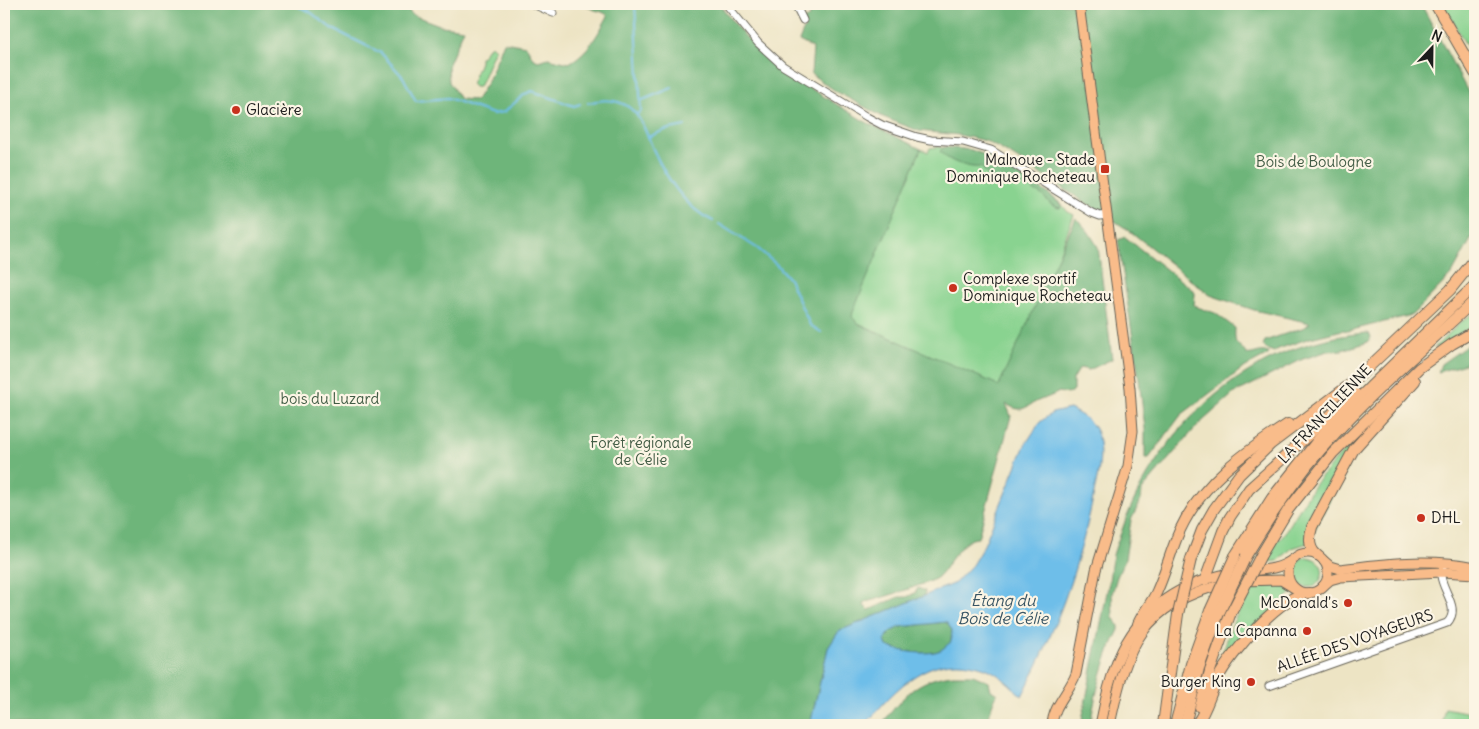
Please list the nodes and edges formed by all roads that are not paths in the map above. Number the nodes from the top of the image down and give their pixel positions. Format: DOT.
graph roads {
  1 [pos="533,4"];
  2 [pos="726,4"];
  3 [pos="795,4"];
  4 [pos="1079,4"];
  5 [pos="1435,4"];
  6 [pos="553,13"];
  7 [pos="803,20"];
  8 [pos="1475,73"];
  9 [pos="1107,215"];
  10 [pos="1475,259"];
  11 [pos="1475,285"];
  12 [pos="1475,300"];
  13 [pos="1475,331"];
  14 [pos="1441,353"];
  15 [pos="1388,370"];
  16 [pos="1326,404"];
  17 [pos="1320,558"];
  18 [pos="1293,559"];
  19 [pos="1475,567"];
  20 [pos="1443,568"];
  21 [pos="1475,574"];
  22 [pos="1205,580"];
  23 [pos="1322,587"];
  24 [pos="1294,588"];
  25 [pos="1309,593"];
  26 [pos="1214,612"];
  27 [pos="1138,624"];
  28 [pos="1269,686"];
  29 [pos="1056,707"];
  30 [pos="1196,724"];
  31 [pos="1046,725"];
  32 [pos="1052,725"];
  33 [pos="1100,725"];
  34 [pos="1110,725"];
  35 [pos="1163,725"];
  36 [pos="1175,725"];
  37 [pos="1185,725"];
  1 -- 6 [label="street"];
  2 -- 9 [label="street"];
  3 -- 7 [label="street"];
  4 -- 9 [label="main road"];
  5 -- 8 [label="highway"];
  9 -- 29 [label="main road"];
  10 -- 16 [label="highway"];
  11 -- 15 [label="highway, LA FRANCILIENNE"];
  12 -- 26 [label="highway, LA FRANCILIENNE, bridge"];
  13 -- 14 [label="highway"];
  14 -- 17 [label="highway"];
  14 -- 30 [label="highway, bridge"];
  15 -- 22 [label="highway"];
  15 -- 26 [label="highway, LA FRANCILIENNE, bridge"];
  16 -- 27 [label="highway"];
  16 -- 35 [label="highway, bridge"];
  17 -- 18 [label="main road"];
  17 -- 20 [label="main road"];
  17 -- 23 [label="main road"];
  18 -- 22 [label="main road"];
  18 -- 24 [label="main road"];
  19 -- 20 [label="main road"];
  20 -- 21 [label="main road"];
  20 -- 23 [label="main road"];
  20 -- 28 [label="street, ALLÉE DES VOYAGEURS"];
  22 -- 27 [label="main road"];
  23 -- 25 [label="main road"];
  24 -- 25 [label="main road"];
  24 -- 34 [label="main road"];
  25 -- 30 [label="highway"];
  26 -- 36 [label="highway, LA FRANCILIENNE"];
  26 -- 37 [label="highway, LA FRANCILIENNE"];
  27 -- 33 [label="main road"];
  29 -- 31 [label="main road"];
  29 -- 32 [label="main road"];
}
